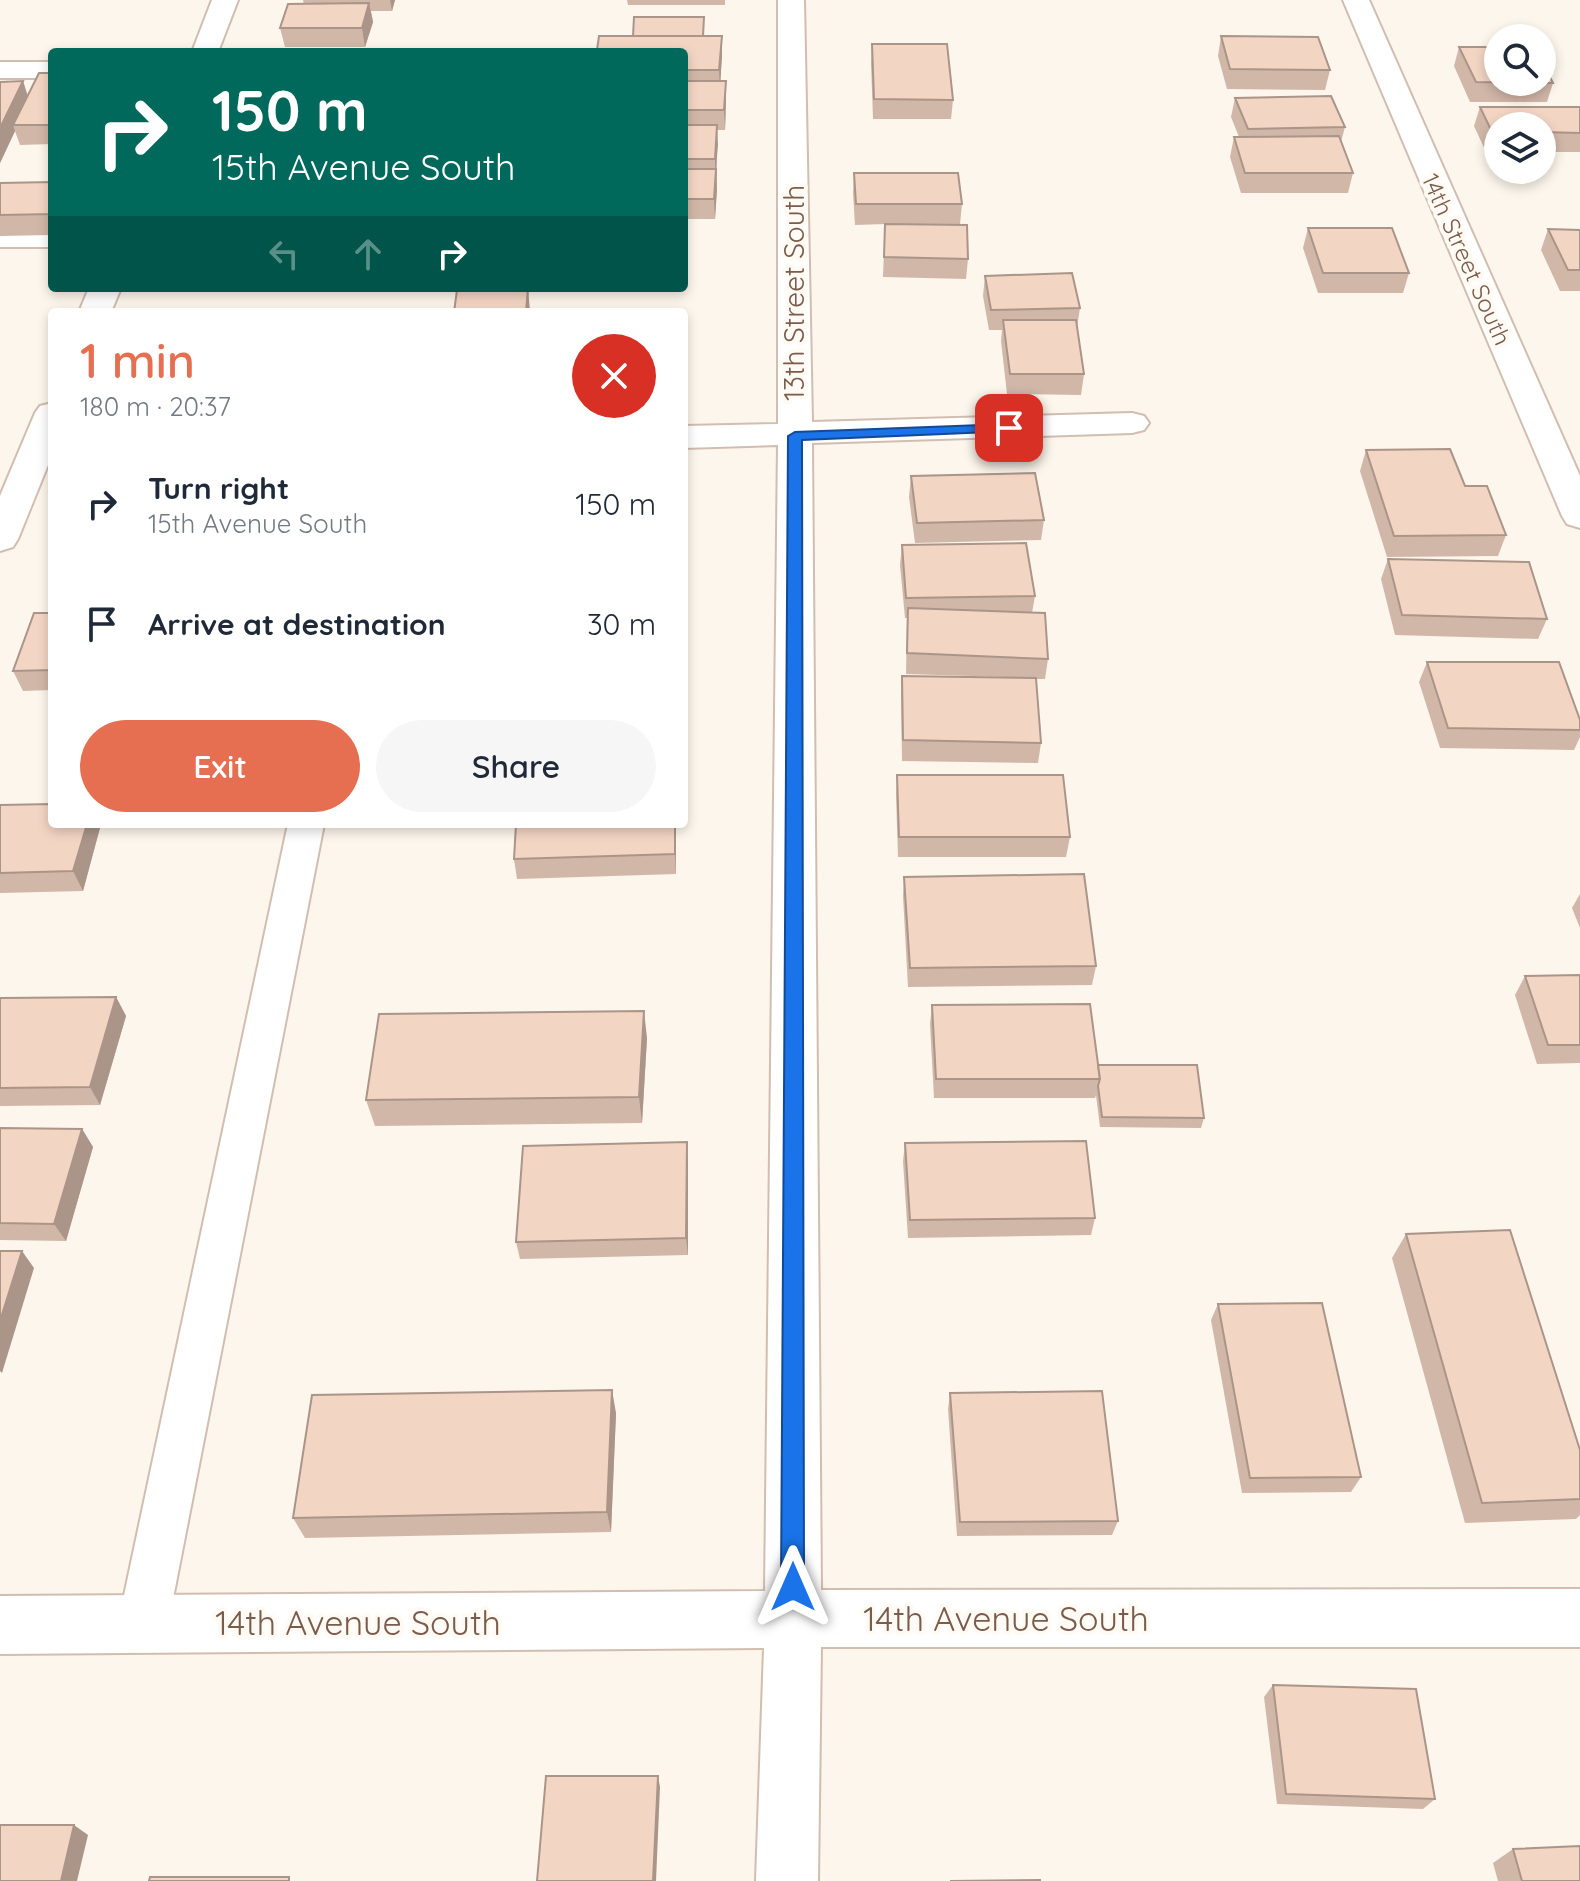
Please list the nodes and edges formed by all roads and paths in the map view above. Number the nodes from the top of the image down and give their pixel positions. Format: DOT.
graph roads {
  1 [pos="225,0"];
  2 [pos="791,0"];
  3 [pos="1356,0"];
  4 [pos="207,48"];
  5 [pos="0,70"];
  6 [pos="48,70"];
  7 [pos="0,239"];
  8 [pos="48,239"];
  9 [pos="1132,423"];
  10 [pos="48,434"];
  11 [pos="795,436"];
  12 [pos="688,437"];
  13 [pos="0,444"];
  14 [pos="1580,516"];
  15 [pos="0,539"];
  16 [pos="305,828"];
  17 [pos="1580,1618"];
  18 [pos="793,1619"];
  19 [pos="143,1624"];
  20 [pos="0,1625"];
  21 [pos="787,1881"];
  1 -- 4 [label="street"];
  2 -- 11 [label="street, 13th Street South"];
  3 -- 14 [label="street, 14th Street South"];
  5 -- 6 [label="street"];
  7 -- 8 [label="lane"];
  9 -- 11 [label="street"];
  10 -- 13 [label="street"];
  10 -- 15 [label="street"];
  11 -- 12 [label="street"];
  11 -- 18 [label="street, 13th Street South"];
  16 -- 19 [label="lane"];
  17 -- 18 [label="street, 14th Avenue South"];
  18 -- 19 [label="street, 14th Avenue South"];
  18 -- 21 [label="street, 13th Street South"];
  19 -- 20 [label="street, 14th Avenue South"];
}
